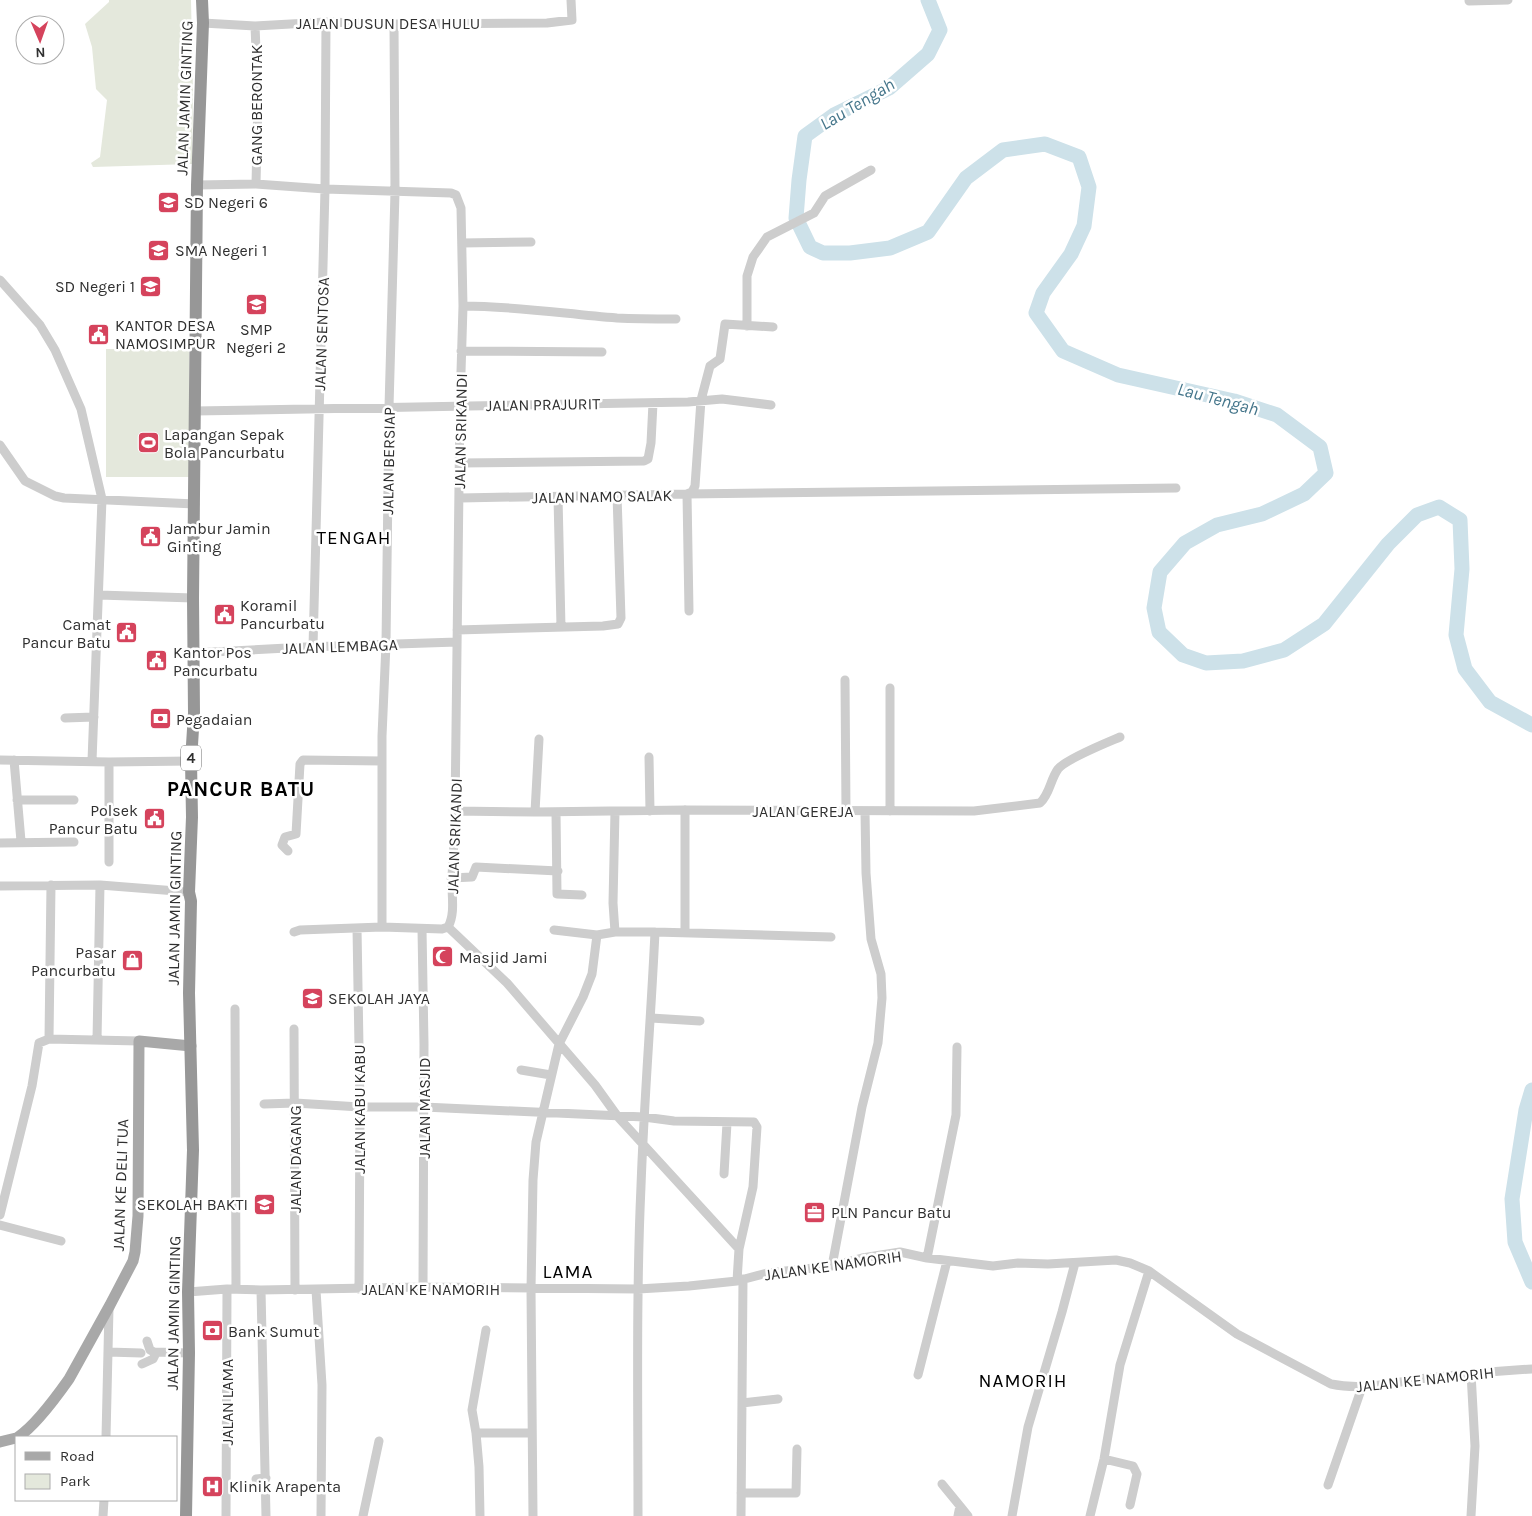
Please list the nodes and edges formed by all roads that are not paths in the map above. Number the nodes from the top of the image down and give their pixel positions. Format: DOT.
graph roads {
  1 [pos="202,0"];
  2 [pos="571,0"];
  3 [pos="1508,0"];
  4 [pos="1469,1"];
  5 [pos="326,22"];
  6 [pos="203,24"];
  7 [pos="394,24"];
  8 [pos="255,26"];
  9 [pos="870,170"];
  10 [pos="256,184"];
  11 [pos="198,185"];
  12 [pos="325,189"];
  13 [pos="395,192"];
  14 [pos="531,242"];
  15 [pos="462,243"];
  16 [pos="0,280"];
  17 [pos="463,306"];
  18 [pos="676,319"];
  19 [pos="748,326"];
  20 [pos="773,327"];
  21 [pos="461,351"];
  22 [pos="602,352"];
  23 [pos="702,400"];
  24 [pos="653,403"];
  25 [pos="460,405"];
  26 [pos="771,405"];
  27 [pos="388,407"];
  28 [pos="319,408"];
  29 [pos="195,411"];
  30 [pos="0,445"];
  31 [pos="460,463"];
  32 [pos="1176,488"];
  33 [pos="687,494"];
  34 [pos="617,495"];
  35 [pos="558,497"];
  36 [pos="460,498"];
  37 [pos="102,500"];
  38 [pos="195,504"];
  39 [pos="99,595"];
  40 [pos="193,598"];
  41 [pos="689,611"];
  42 [pos="561,627"];
  43 [pos="457,630"];
  44 [pos="457,642"];
  45 [pos="386,644"];
  46 [pos="313,647"];
  47 [pos="194,653"];
  48 [pos="845,680"];
  49 [pos="890,688"];
  50 [pos="65,718"];
  51 [pos="94,718"];
  52 [pos="1120,737"];
  53 [pos="539,739"];
  54 [pos="649,757"];
  55 [pos="0,760"];
  56 [pos="14,760"];
  57 [pos="92,761"];
  58 [pos="191,761"];
  59 [pos="382,761"];
  60 [pos="109,762"];
  61 [pos="17,800"];
  62 [pos="74,800"];
  63 [pos="685,810"];
  64 [pos="456,811"];
  65 [pos="615,811"];
  66 [pos="650,811"];
  67 [pos="846,811"];
  68 [pos="865,811"];
  69 [pos="890,811"];
  70 [pos="535,812"];
  71 [pos="556,812"];
  72 [pos="21,841"];
  73 [pos="0,842"];
  74 [pos="74,842"];
  75 [pos="288,851"];
  76 [pos="109,862"];
  77 [pos="558,870"];
  78 [pos="452,878"];
  79 [pos="51,885"];
  80 [pos="100,885"];
  81 [pos="0,886"];
  82 [pos="189,892"];
  83 [pos="582,895"];
  84 [pos="448,927"];
  85 [pos="357,928"];
  86 [pos="382,928"];
  87 [pos="422,929"];
  88 [pos="554,930"];
  89 [pos="294,932"];
  90 [pos="616,932"];
  91 [pos="654,932"];
  92 [pos="685,932"];
  93 [pos="597,935"];
  94 [pos="831,937"];
  95 [pos="235,1010"];
  96 [pos="651,1018"];
  97 [pos="700,1021"];
  98 [pos="294,1029"];
  99 [pos="49,1039"];
  100 [pos="98,1040"];
  101 [pos="139,1041"];
  102 [pos="559,1044"];
  103 [pos="191,1046"];
  104 [pos="957,1047"];
  105 [pos="521,1070"];
  106 [pos="551,1075"];
  107 [pos="295,1103"];
  108 [pos="264,1104"];
  109 [pos="360,1107"];
  110 [pos="424,1107"];
  111 [pos="543,1113"];
  112 [pos="618,1117"];
  113 [pos="644,1117"];
  114 [pos="727,1123"];
  115 [pos="643,1143"];
  116 [pos="724,1174"];
  117 [pos="3,1183"];
  118 [pos="0,1215"];
  119 [pos="0,1225"];
  120 [pos="61,1241"];
  121 [pos="739,1249"];
  122 [pos="927,1258"];
  123 [pos="948,1261"];
  124 [pos="1075,1263"];
  125 [pos="832,1266"];
  126 [pos="1148,1271"];
  127 [pos="740,1280"];
  128 [pos="423,1287"];
  129 [pos="232,1289"];
  130 [pos="359,1289"];
  131 [pos="531,1289"];
  132 [pos="638,1289"];
  133 [pos="261,1290"];
  134 [pos="295,1290"];
  135 [pos="316,1290"];
  136 [pos="188,1292"];
  137 [pos="110,1305"];
  138 [pos="486,1330"];
  139 [pos="147,1341"];
  140 [pos="108,1352"];
  141 [pos="141,1353"];
  142 [pos="156,1353"];
  143 [pos="189,1353"];
  144 [pos="142,1364"];
  145 [pos="1532,1369"];
  146 [pos="1471,1373"];
  147 [pos="918,1376"];
  148 [pos="1362,1387"];
  149 [pos="778,1399"];
  150 [pos="742,1403"];
  151 [pos="476,1433"];
  152 [pos="532,1433"];
  153 [pos="19,1436"];
  154 [pos="106,1436"];
  155 [pos="15,1438"];
  156 [pos="379,1441"];
  157 [pos="0,1442"];
  158 [pos="798,1449"];
  159 [pos="1104,1459"];
  160 [pos="266,1478"];
  161 [pos="256,1479"];
  162 [pos="942,1484"];
  163 [pos="1328,1485"];
  164 [pos="741,1493"];
  165 [pos="104,1501"];
  166 [pos="960,1506"];
  167 [pos="1130,1506"];
  168 [pos="103,1516"];
  169 [pos="186,1516"];
  170 [pos="226,1516"];
  171 [pos="266,1516"];
  172 [pos="321,1516"];
  173 [pos="363,1516"];
  174 [pos="480,1516"];
  175 [pos="533,1516"];
  176 [pos="638,1516"];
  177 [pos="741,1516"];
  178 [pos="958,1516"];
  179 [pos="968,1516"];
  180 [pos="1012,1516"];
  181 [pos="1090,1516"];
  182 [pos="1471,1516"];
  1 -- 6 [label="highway, JALAN JAMIN GINTING / 4"];
  2 -- 7 [label="street, JALAN DUSUN DESA HULU"];
  3 -- 4 [label="street"];
  5 -- 7 [label="street, JALAN DUSUN DESA HULU"];
  5 -- 8 [label="street, JALAN DUSUN DESA HULU"];
  5 -- 12 [label="street, JALAN SENTOSA"];
  6 -- 8 [label="street, JALAN DUSUN DESA HULU"];
  6 -- 11 [label="highway, JALAN JAMIN GINTING / 4"];
  7 -- 13 [label="street, JALAN BERSIAP"];
  8 -- 10 [label="street, GANG BERONTAK"];
  9 -- 19 [label="street"];
  10 -- 11 [label="street, JALAN SRIKANDI"];
  10 -- 12 [label="street, JALAN SRIKANDI"];
  11 -- 29 [label="highway, JALAN JAMIN GINTING / 4"];
  12 -- 13 [label="street, JALAN SRIKANDI"];
  12 -- 28 [label="street, JALAN SENTOSA"];
  13 -- 15 [label="street, JALAN SRIKANDI"];
  13 -- 27 [label="street, JALAN BERSIAP"];
  14 -- 15 [label="street"];
  15 -- 17 [label="street, JALAN SRIKANDI"];
  16 -- 37 [label="street"];
  17 -- 18 [label="street"];
  17 -- 21 [label="street, JALAN SRIKANDI"];
  19 -- 20 [label="street"];
  19 -- 23 [label="street"];
  21 -- 22 [label="street"];
  21 -- 25 [label="street, JALAN SRIKANDI"];
  23 -- 24 [label="street, JALAN PRAJURIT"];
  23 -- 26 [label="street, JALAN PRAJURIT"];
  23 -- 33 [label="street"];
  24 -- 25 [label="street, JALAN PRAJURIT"];
  24 -- 31 [label="street"];
  25 -- 27 [label="street, JALAN PRAJURIT"];
  25 -- 31 [label="street, JALAN SRIKANDI"];
  27 -- 28 [label="street, JALAN PRAJURIT"];
  27 -- 45 [label="street, JALAN BERSIAP"];
  28 -- 29 [label="street, JALAN PRAJURIT"];
  28 -- 46 [label="street, JALAN SENTOSA"];
  29 -- 38 [label="highway, JALAN JAMIN GINTING / 4"];
  30 -- 37 [label="street"];
  31 -- 36 [label="street, JALAN SRIKANDI"];
  32 -- 33 [label="street"];
  33 -- 34 [label="street, JALAN NAMO SALAK"];
  33 -- 41 [label="street, JALAN NAMO SALAK"];
  34 -- 35 [label="street, JALAN NAMO SALAK"];
  34 -- 42 [label="street"];
  35 -- 36 [label="street, JALAN NAMO SALAK"];
  35 -- 42 [label="street"];
  36 -- 43 [label="street, JALAN SRIKANDI"];
  37 -- 38 [label="street"];
  37 -- 39 [label="street"];
  38 -- 40 [label="highway, JALAN JAMIN GINTING / 4"];
  39 -- 40 [label="street"];
  39 -- 51 [label="street"];
  40 -- 47 [label="highway, JALAN JAMIN GINTING / 4"];
  42 -- 43 [label="street"];
  43 -- 44 [label="street, JALAN SRIKANDI"];
  44 -- 45 [label="street, JALAN LEMBAGA"];
  44 -- 64 [label="street, JALAN SRIKANDI"];
  45 -- 46 [label="street, JALAN LEMBAGA"];
  45 -- 59 [label="street, JALAN BERSIAP"];
  46 -- 47 [label="street, JALAN LEMBAGA"];
  47 -- 58 [label="highway, JALAN JAMIN GINTING / 4"];
  48 -- 67 [label="street"];
  49 -- 69 [label="street"];
  50 -- 51 [label="street"];
  51 -- 57 [label="street"];
  52 -- 69 [label="street, JALAN GEREJA"];
  53 -- 70 [label="street"];
  54 -- 66 [label="street"];
  55 -- 56 [label="street"];
  56 -- 57 [label="street"];
  56 -- 61 [label="street"];
  57 -- 60 [label="street"];
  58 -- 60 [label="street"];
  58 -- 82 [label="highway, JALAN JAMIN GINTING / 4"];
  59 -- 75 [label="street"];
  59 -- 86 [label="street, JALAN BERSIAP"];
  60 -- 76 [label="street"];
  61 -- 62 [label="street"];
  61 -- 72 [label="street"];
  63 -- 66 [label="street, JALAN GEREJA"];
  63 -- 67 [label="street, JALAN GEREJA"];
  63 -- 92 [label="street"];
  64 -- 70 [label="street, JALAN GEREJA"];
  64 -- 78 [label="street, JALAN SRIKANDI"];
  65 -- 66 [label="street, JALAN GEREJA"];
  65 -- 71 [label="street, JALAN GEREJA"];
  65 -- 90 [label="street"];
  67 -- 68 [label="street, JALAN GEREJA"];
  68 -- 69 [label="street, JALAN GEREJA"];
  68 -- 125 [label="street"];
  70 -- 71 [label="street, JALAN GEREJA"];
  71 -- 77 [label="street"];
  72 -- 73 [label="street"];
  72 -- 74 [label="street"];
  77 -- 78 [label="street"];
  77 -- 83 [label="street"];
  78 -- 84 [label="street, JALAN SRIKANDI"];
  79 -- 80 [label="street"];
  79 -- 81 [label="street"];
  79 -- 99 [label="street"];
  80 -- 82 [label="street"];
  80 -- 100 [label="street"];
  82 -- 103 [label="highway, JALAN JAMIN GINTING / 4"];
  84 -- 87 [label="street"];
  84 -- 102 [label="street"];
  85 -- 86 [label="street"];
  85 -- 89 [label="street"];
  85 -- 109 [label="street, JALAN KABU KABU"];
  86 -- 87 [label="street"];
  87 -- 110 [label="street, JALAN MASJID"];
  88 -- 93 [label="street"];
  90 -- 91 [label="street"];
  90 -- 93 [label="street"];
  91 -- 92 [label="street"];
  91 -- 96 [label="street"];
  92 -- 94 [label="street"];
  93 -- 102 [label="street"];
  95 -- 129 [label="street, JALAN LAMA"];
  96 -- 97 [label="street"];
  96 -- 113 [label="street"];
  98 -- 107 [label="street, JALAN DAGANG"];
  99 -- 100 [label="street"];
  99 -- 117 [label="street"];
  100 -- 101 [label="street"];
  101 -- 103 [label="main road"];
  101 -- 137 [label="main road, JALAN KE DELI TUA"];
  102 -- 106 [label="street"];
  102 -- 112 [label="street"];
  103 -- 136 [label="highway, JALAN JAMIN GINTING / 4"];
  104 -- 122 [label="street"];
  105 -- 106 [label="street"];
  106 -- 111 [label="street"];
  107 -- 108 [label="street"];
  107 -- 109 [label="street"];
  107 -- 134 [label="street, JALAN DAGANG"];
  109 -- 110 [label="street"];
  109 -- 130 [label="street, JALAN KABU KABU"];
  110 -- 111 [label="street"];
  110 -- 128 [label="street, JALAN MASJID"];
  111 -- 112 [label="street"];
  111 -- 131 [label="street"];
  112 -- 113 [label="street"];
  112 -- 115 [label="street"];
  113 -- 114 [label="street"];
  113 -- 115 [label="street"];
  114 -- 116 [label="street"];
  114 -- 121 [label="street"];
  115 -- 121 [label="street"];
  115 -- 132 [label="street"];
  117 -- 118 [label="street"];
  119 -- 120 [label="street"];
  121 -- 127 [label="street"];
  122 -- 123 [label="street, JALAN KE NAMORIH"];
  122 -- 125 [label="street, JALAN KE NAMORIH"];
  123 -- 124 [label="street, JALAN KE NAMORIH"];
  123 -- 147 [label="street"];
  124 -- 126 [label="street, JALAN KE NAMORIH"];
  124 -- 180 [label="street"];
  125 -- 127 [label="street, JALAN KE NAMORIH"];
  126 -- 148 [label="street, JALAN KE NAMORIH"];
  126 -- 159 [label="street"];
  127 -- 132 [label="street, JALAN KE NAMORIH"];
  127 -- 150 [label="street"];
  128 -- 130 [label="street, JALAN KE NAMORIH"];
  128 -- 131 [label="street, JALAN KE NAMORIH"];
  129 -- 133 [label="street, JALAN KE NAMORIH"];
  129 -- 136 [label="street, JALAN KE NAMORIH"];
  129 -- 170 [label="street, JALAN LAMA"];
  130 -- 135 [label="street, JALAN KE NAMORIH"];
  131 -- 132 [label="street, JALAN KE NAMORIH"];
  131 -- 152 [label="street"];
  132 -- 176 [label="street"];
  133 -- 134 [label="street, JALAN KE NAMORIH"];
  133 -- 160 [label="street"];
  134 -- 135 [label="street, JALAN KE NAMORIH"];
  135 -- 172 [label="street"];
  136 -- 143 [label="highway, JALAN JAMIN GINTING / 4"];
  137 -- 140 [label="street"];
  137 -- 153 [label="main road, JALAN KE DELI TUA"];
  138 -- 151 [label="street"];
  139 -- 142 [label="street"];
  140 -- 141 [label="street"];
  140 -- 154 [label="street"];
  142 -- 143 [label="street"];
  142 -- 144 [label="street"];
  143 -- 169 [label="highway, JALAN JAMIN GINTING / 4"];
  145 -- 146 [label="street, JALAN KE NAMORIH"];
  146 -- 148 [label="street, JALAN KE NAMORIH"];
  146 -- 182 [label="street"];
  148 -- 163 [label="street"];
  149 -- 150 [label="street"];
  150 -- 164 [label="street"];
  151 -- 152 [label="street"];
  151 -- 174 [label="street"];
  152 -- 175 [label="street"];
  155 -- 157 [label="main road, JALAN KE DELI TUA"];
  156 -- 173 [label="street"];
  158 -- 164 [label="street"];
  159 -- 167 [label="street"];
  159 -- 181 [label="street"];
  160 -- 161 [label="street"];
  160 -- 171 [label="street"];
  162 -- 166 [label="street"];
  164 -- 177 [label="street"];
  165 -- 168 [label="street"];
  166 -- 178 [label="street"];
  166 -- 179 [label="street"];
}
